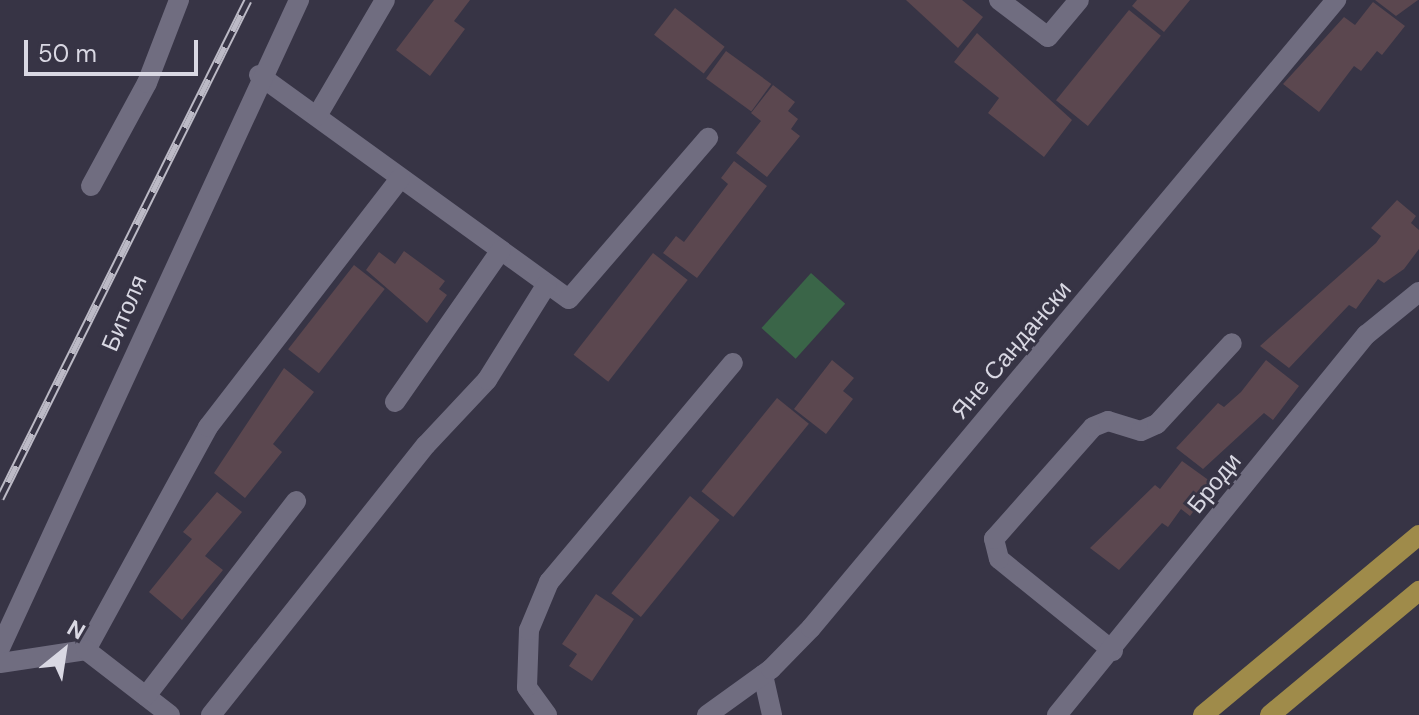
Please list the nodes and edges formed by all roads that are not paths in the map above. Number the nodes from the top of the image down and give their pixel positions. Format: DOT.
graph roads {
  1 [pos="179,0"];
  2 [pos="299,0"];
  3 [pos="385,0"];
  4 [pos="999,0"];
  5 [pos="1079,0"];
  6 [pos="1336,0"];
  7 [pos="259,75"];
  8 [pos="317,116"];
  9 [pos="708,138"];
  10 [pos="400,179"];
  11 [pos="91,186"];
  12 [pos="501,250"];
  13 [pos="547,284"];
  14 [pos="1419,292"];
  15 [pos="1232,343"];
  16 [pos="733,363"];
  17 [pos="395,402"];
  18 [pos="296,501"];
  19 [pos="1419,535"];
  20 [pos="1419,591"];
  21 [pos="0,648"];
  22 [pos="86,650"];
  23 [pos="1113,651"];
  24 [pos="0,663"];
  25 [pos="763,675"];
  26 [pos="146,696"];
  27 [pos="170,715"];
  28 [pos="211,715"];
  29 [pos="547,715"];
  30 [pos="707,715"];
  31 [pos="772,715"];
  32 [pos="1057,715"];
  33 [pos="1203,715"];
  34 [pos="1270,715"];
  1 -- 11 [label="street"];
  2 -- 7 [label="street, Битоля"];
  3 -- 8 [label="street"];
  4 -- 5 [label="street"];
  6 -- 25 [label="street, Яне Сандански"];
  7 -- 8 [label="street"];
  7 -- 21 [label="street, Битоля"];
  8 -- 10 [label="street"];
  9 -- 13 [label="street"];
  10 -- 12 [label="street"];
  10 -- 22 [label="street"];
  12 -- 13 [label="street"];
  12 -- 17 [label="street"];
  13 -- 28 [label="street"];
  14 -- 23 [label="street, Броди"];
  15 -- 23 [label="street"];
  16 -- 29 [label="street"];
  18 -- 26 [label="street"];
  19 -- 33 [label="main road"];
  20 -- 34 [label="main road"];
  22 -- 24 [label="street"];
  22 -- 26 [label="street"];
  23 -- 32 [label="street, Броди"];
  25 -- 30 [label="street, Яне Сандански"];
  25 -- 31 [label="street"];
  26 -- 27 [label="street"];
}
